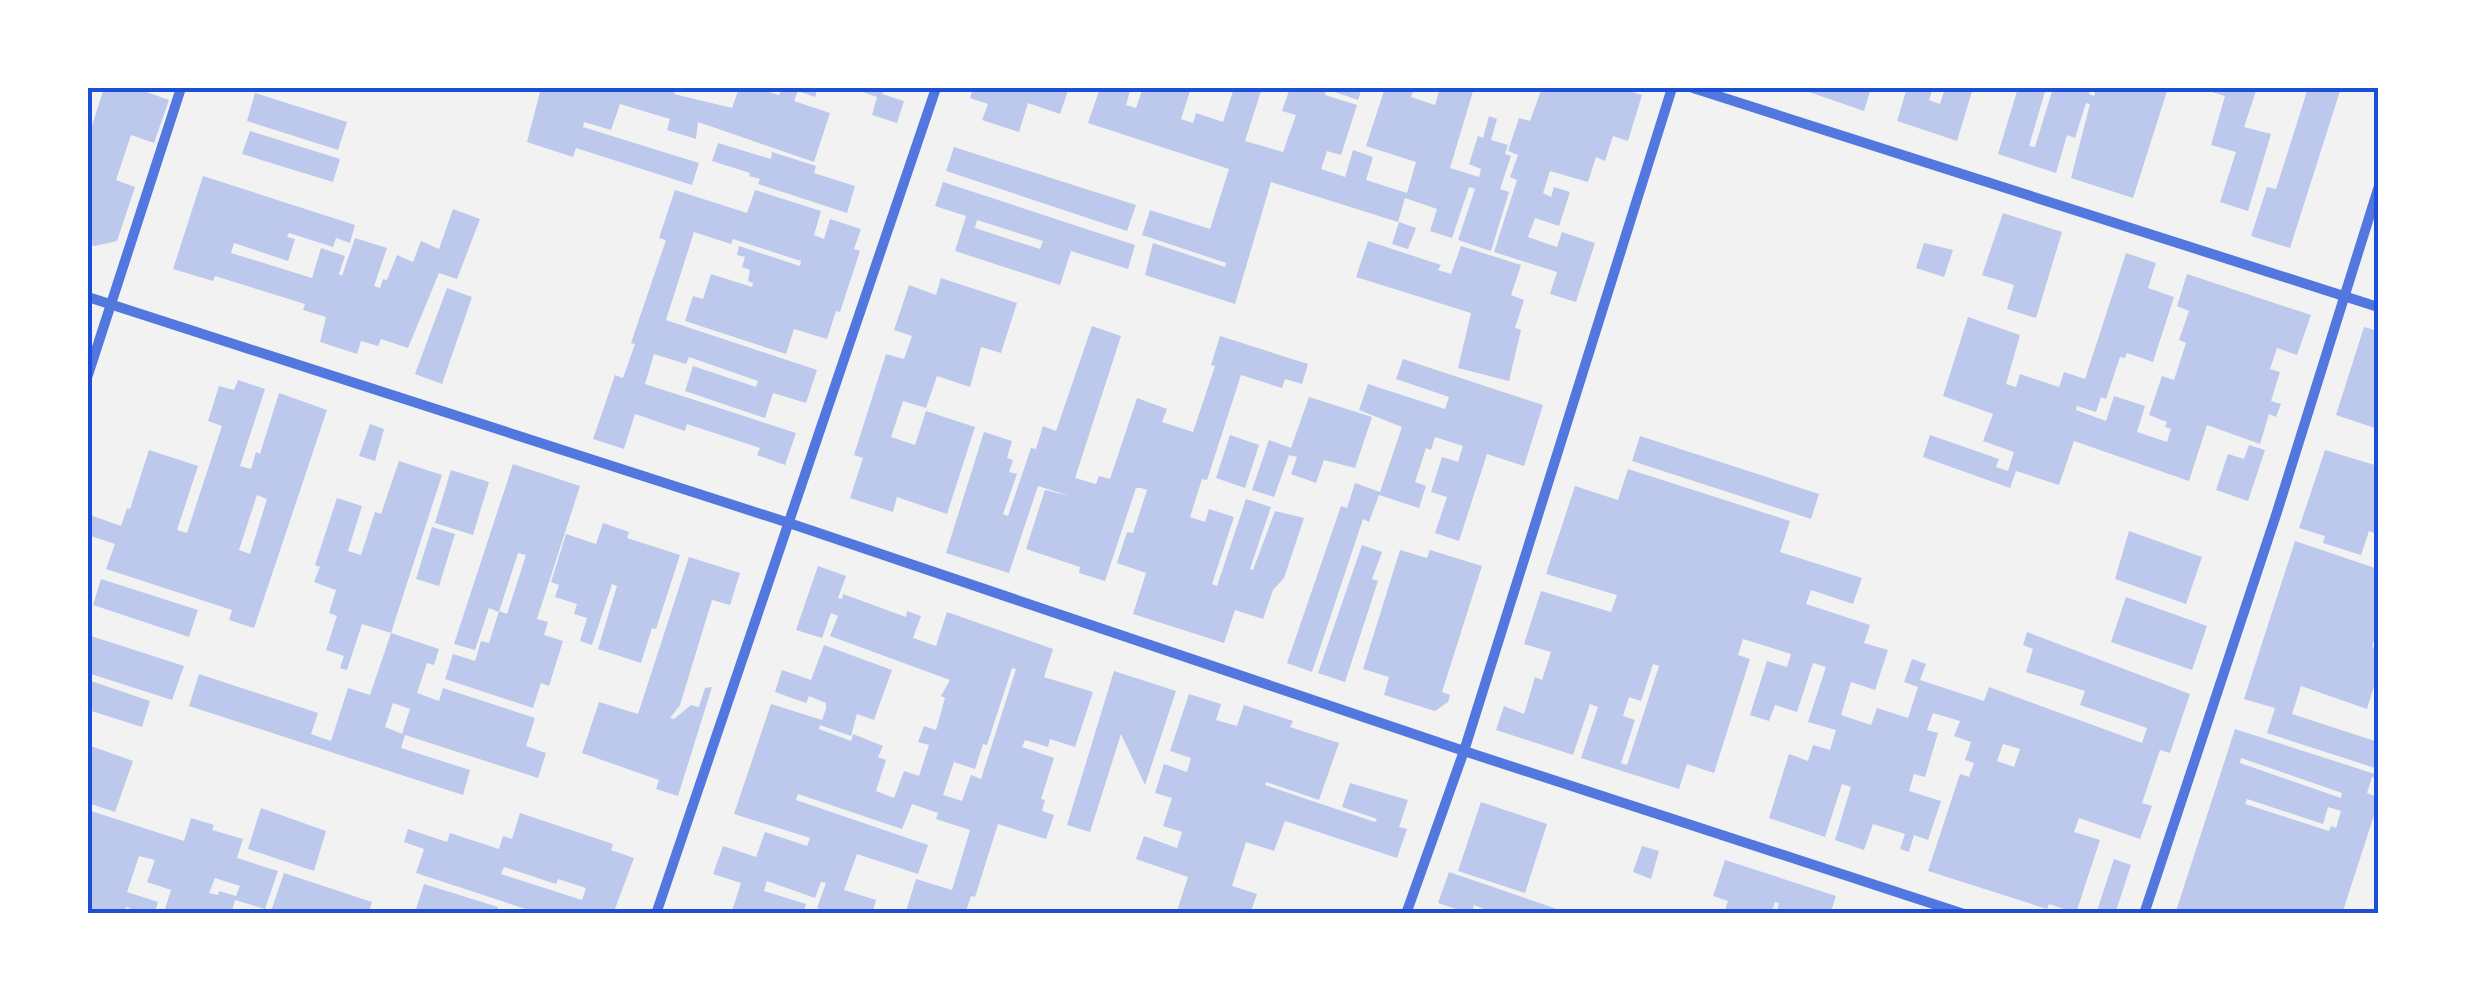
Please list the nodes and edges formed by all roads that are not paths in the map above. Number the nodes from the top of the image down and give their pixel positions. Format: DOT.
graph roads {
  1 [pos="181,88"];
  2 [pos="936,88"];
  3 [pos="1672,88"];
  4 [pos="1693,88"];
  5 [pos="2378,188"];
  6 [pos="2344,296"];
  7 [pos="88,297"];
  8 [pos="110,305"];
  9 [pos="2378,307"];
  10 [pos="88,375"];
  11 [pos="786,522"];
  12 [pos="1464,751"];
  13 [pos="656,914"];
  14 [pos="1406,914"];
  15 [pos="1964,914"];
  16 [pos="2144,914"];
  1 -- 8 [label="street"];
  2 -- 11 [label="street"];
  3 -- 12 [label="street"];
  4 -- 6 [label="street"];
  5 -- 6 [label="street"];
  6 -- 9 [label="street"];
  6 -- 16 [label="street"];
  7 -- 8 [label="street"];
  8 -- 10 [label="street"];
  8 -- 11 [label="street"];
  11 -- 12 [label="street"];
  11 -- 13 [label="street"];
  12 -- 14 [label="street"];
  12 -- 15 [label="street"];
}
